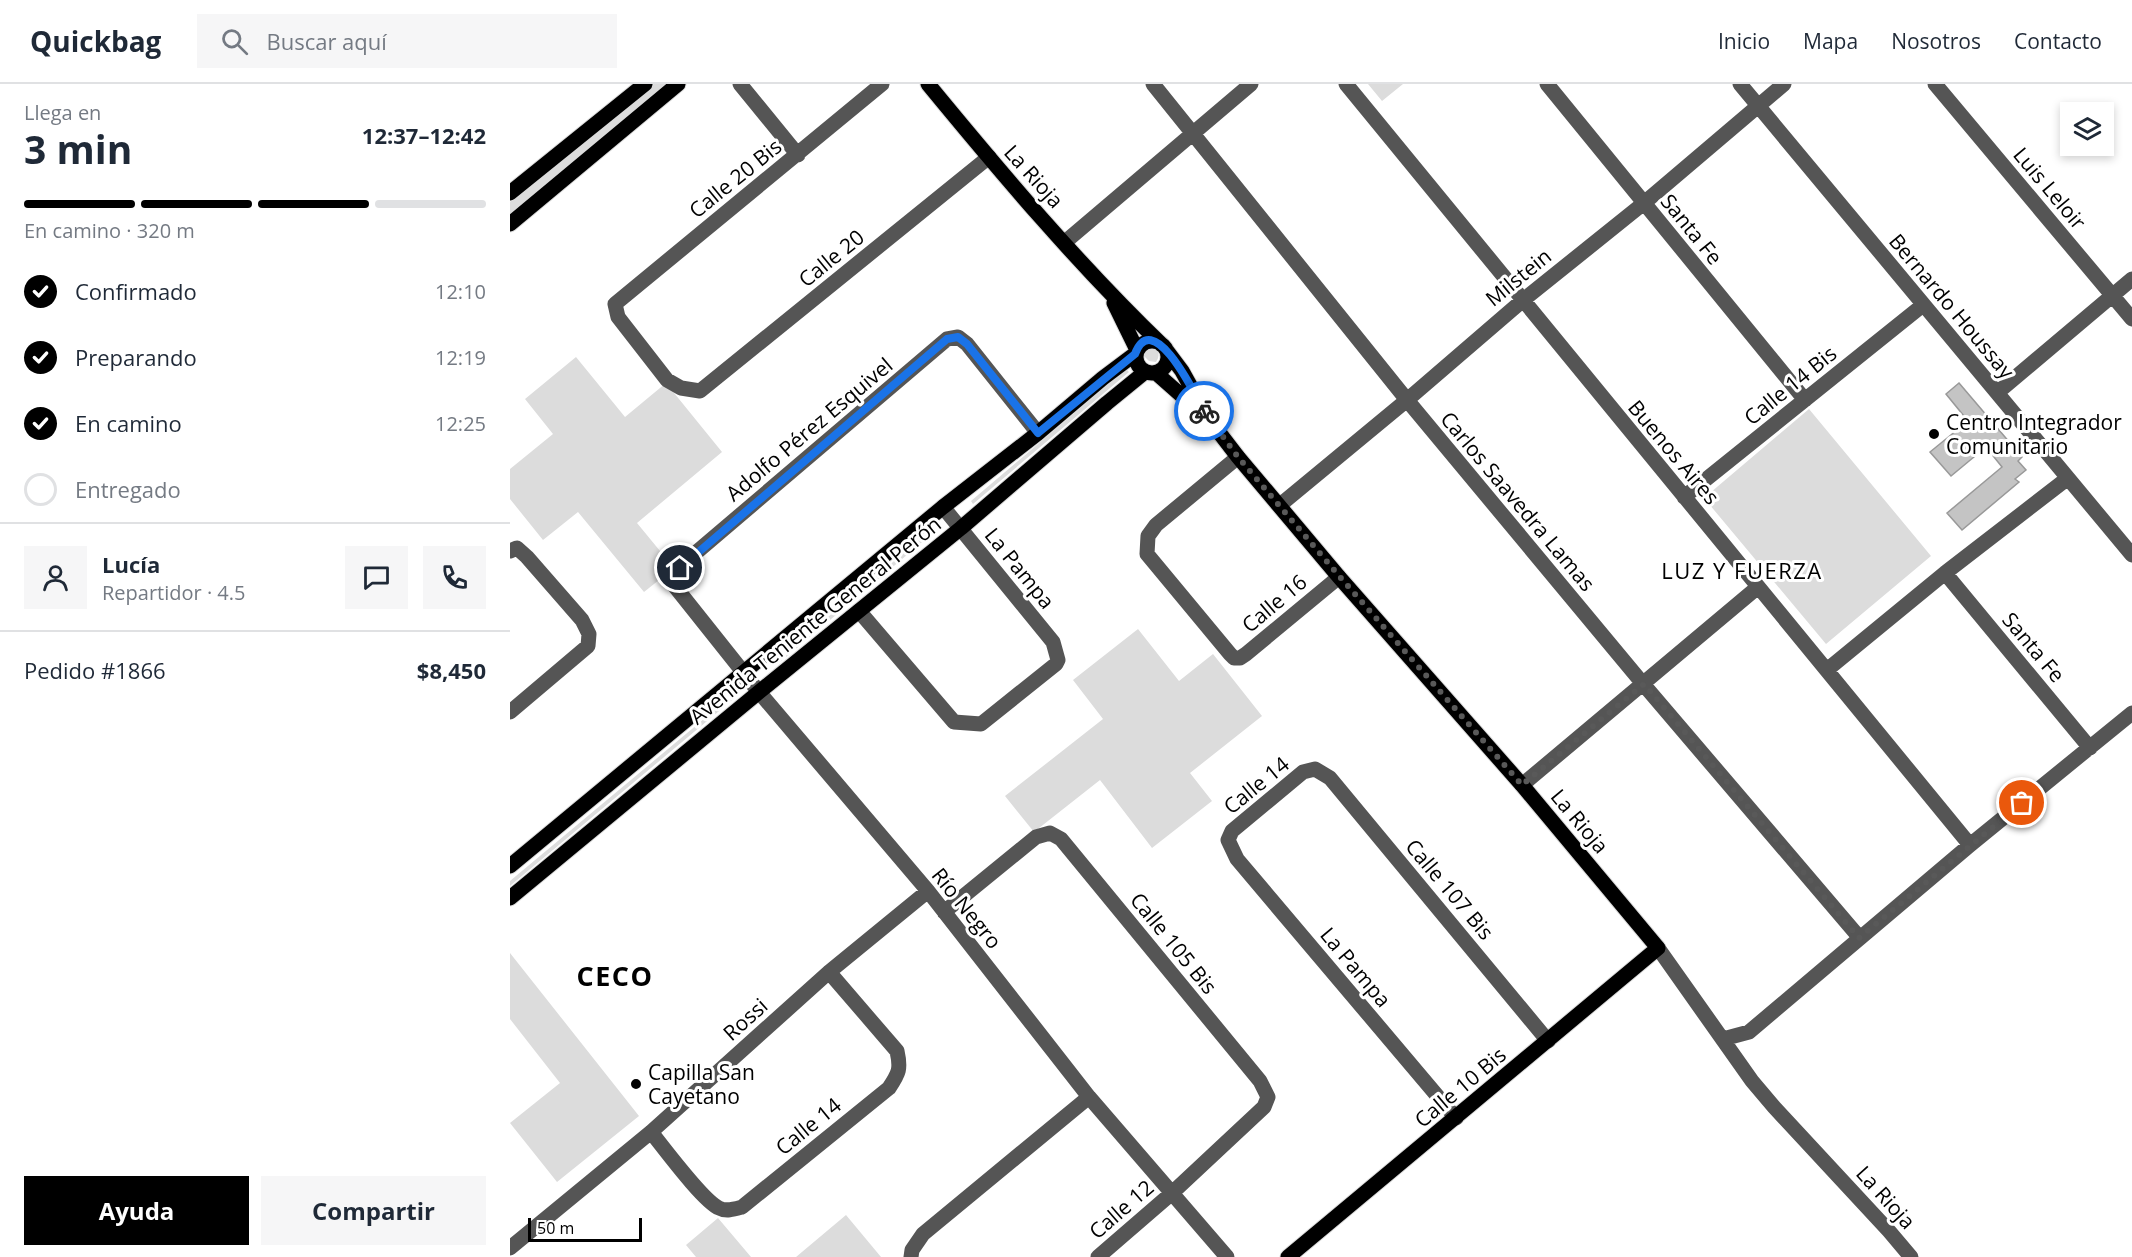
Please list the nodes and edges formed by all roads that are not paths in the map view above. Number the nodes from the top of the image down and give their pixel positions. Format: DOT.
graph roads {
  1 [pos="645,84"];
  2 [pos="678,84"];
  3 [pos="740,84"];
  4 [pos="882,84"];
  5 [pos="928,84"];
  6 [pos="1153,84"];
  7 [pos="1251,84"];
  8 [pos="1346,84"];
  9 [pos="1547,84"];
  10 [pos="1740,84"];
  11 [pos="1784,84"];
  12 [pos="1935,84"];
  13 [pos="1758,106"];
  14 [pos="1193,132"];
  15 [pos="798,155"];
  16 [pos="989,158"];
  17 [pos="510,193"];
  18 [pos="1644,203"];
  19 [pos="510,224"];
  20 [pos="1065,242"];
  21 [pos="2132,279"];
  22 [pos="1111,295"];
  23 [pos="2112,295"];
  24 [pos="1522,301"];
  25 [pos="1923,305"];
  26 [pos="2132,319"];
  27 [pos="1165,348"];
  28 [pos="1136,352"];
  29 [pos="1151,373"];
  30 [pos="700,392"];
  31 [pos="1998,392"];
  32 [pos="1407,400"];
  33 [pos="1806,400"];
  34 [pos="1208,418"];
  35 [pos="1038,433"];
  36 [pos="1238,457"];
  37 [pos="2068,478"];
  38 [pos="1684,497"];
  39 [pos="1280,505"];
  40 [pos="943,507"];
  41 [pos="961,528"];
  42 [pos="514,549"];
  43 [pos="2132,555"];
  44 [pos="690,558"];
  45 [pos="1945,573"];
  46 [pos="1340,577"];
  47 [pos="674,584"];
  48 [pos="1758,586"];
  49 [pos="860,611"];
  50 [pos="1828,669"];
  51 [pos="743,672"];
  52 [pos="1644,684"];
  53 [pos="759,692"];
  54 [pos="510,711"];
  55 [pos="2132,713"];
  56 [pos="2090,748"];
  57 [pos="1315,769"];
  58 [pos="1522,785"];
  59 [pos="1228,840"];
  60 [pos="1970,845"];
  61 [pos="510,866"];
  62 [pos="928,891"];
  63 [pos="510,898"];
  64 [pos="944,912"];
  65 [pos="1859,938"];
  66 [pos="1658,948"];
  67 [pos="829,972"];
  68 [pos="1723,1039"];
  69 [pos="1548,1041"];
  70 [pos="1089,1097"];
  71 [pos="1268,1097"];
  72 [pos="1456,1118"];
  73 [pos="651,1132"];
  74 [pos="1172,1193"];
  75 [pos="510,1248"];
  76 [pos="911,1253"];
  77 [pos="1098,1257"];
  78 [pos="1227,1257"];
  79 [pos="1288,1257"];
  80 [pos="1911,1257"];
  1 -- 17 [label="main road"];
  2 -- 19 [label="main road"];
  3 -- 15 [label="street"];
  4 -- 15 [label="street, Calle 20 Bis"];
  5 -- 16 [label="main road, La Rioja"];
  6 -- 14 [label="street, Carlos Saavedra Lamas"];
  7 -- 14 [label="street"];
  8 -- 24 [label="street, Buenos Aires"];
  9 -- 18 [label="street, Santa Fe"];
  10 -- 13 [label="street, Bernardo Houssay"];
  11 -- 13 [label="street, Milstein"];
  12 -- 23 [label="street, Luis Leloir"];
  13 -- 18 [label="street, Milstein"];
  13 -- 25 [label="street, Bernardo Houssay"];
  14 -- 20 [label="street"];
  14 -- 32 [label="street, Carlos Saavedra Lamas"];
  15 -- 30 [label="street, Calle 20 Bis"];
  16 -- 20 [label="main road, La Rioja"];
  16 -- 30 [label="street, Calle 20"];
  18 -- 24 [label="street, Milstein"];
  18 -- 33 [label="street, Santa Fe"];
  20 -- 22 [label="main road, La Rioja"];
  21 -- 23 [label="street"];
  22 -- 27 [label="main road, La Rioja"];
  22 -- 28 [label="main road, La Rioja"];
  23 -- 26 [label="street, Luis Leloir"];
  23 -- 31 [label="street"];
  24 -- 32 [label="street, Milstein"];
  24 -- 38 [label="street, Buenos Aires"];
  25 -- 31 [label="street, Bernardo Houssay"];
  25 -- 33 [label="street, Calle 14 Bis"];
  27 -- 28 [label="main road"];
  27 -- 29 [label="main road"];
  27 -- 34 [label="main road, La Rioja"];
  28 -- 29 [label="main road"];
  28 -- 35 [label="main road, Avenida Teniente General Perón"];
  29 -- 34 [label="main road, La Rioja"];
  29 -- 41 [label="main road, Avenida Teniente General Perón"];
  31 -- 37 [label="street, Bernardo Houssay"];
  32 -- 39 [label="street, Milstein"];
  32 -- 52 [label="street, Carlos Saavedra Lamas"];
  33 -- 38 [label="street, Calle 14 Bis"];
  34 -- 36 [label="main road, La Rioja"];
  35 -- 40 [label="main road, Avenida Teniente General Perón"];
  35 -- 44 [label="street, Adolfo Pérez Esquivel"];
  36 -- 39 [label="main road, La Rioja"];
  36 -- 46 [label="street, Calle 16"];
  37 -- 43 [label="street, Bernardo Houssay"];
  37 -- 45 [label="street"];
  38 -- 48 [label="street, Buenos Aires"];
  39 -- 46 [label="main road, La Rioja"];
  40 -- 41 [label="street, La Pampa"];
  40 -- 51 [label="main road, Avenida Teniente General Perón"];
  41 -- 49 [label="main road, Avenida Teniente General Perón"];
  41 -- 49 [label="street, La Pampa"];
  42 -- 54 [label="street"];
  45 -- 50 [label="street"];
  45 -- 56 [label="street, Santa Fe"];
  46 -- 58 [label="main road, La Rioja"];
  47 -- 51 [label="street, Río Negro"];
  48 -- 50 [label="street, Buenos Aires"];
  48 -- 52 [label="street"];
  49 -- 53 [label="main road, Avenida Teniente General Perón"];
  50 -- 60 [label="street, Buenos Aires"];
  51 -- 53 [label="street, Río Negro"];
  51 -- 61 [label="main road, Avenida Teniente General Perón"];
  52 -- 58 [label="street"];
  52 -- 65 [label="street, Carlos Saavedra Lamas"];
  53 -- 62 [label="street, Río Negro"];
  53 -- 63 [label="main road, Avenida Teniente General Perón"];
  55 -- 56 [label="street"];
  56 -- 60 [label="street"];
  57 -- 59 [label="street, Calle 14"];
  57 -- 69 [label="street, Calle 107 Bis"];
  58 -- 66 [label="main road, La Rioja"];
  59 -- 72 [label="street, La Pampa"];
  60 -- 65 [label="street"];
  62 -- 64 [label="street, Río Negro"];
  62 -- 67 [label="street, Rossi"];
  64 -- 70 [label="street, Río Negro"];
  64 -- 71 [label="street, Calle 105 Bis"];
  65 -- 68 [label="street"];
  66 -- 68 [label="street, La Rioja"];
  66 -- 69 [label="main road, Calle 10 Bis"];
  67 -- 73 [label="street, Rossi"];
  67 -- 73 [label="street, Calle 14"];
  68 -- 80 [label="street, La Rioja"];
  69 -- 72 [label="main road, Calle 10 Bis"];
  70 -- 74 [label="street, Río Negro"];
  70 -- 76 [label="street"];
  71 -- 74 [label="street, Calle 12"];
  72 -- 79 [label="main road, Calle 10 Bis"];
  73 -- 75 [label="street, Rossi"];
  74 -- 77 [label="street, Calle 12"];
  74 -- 78 [label="street, Río Negro"];
}
